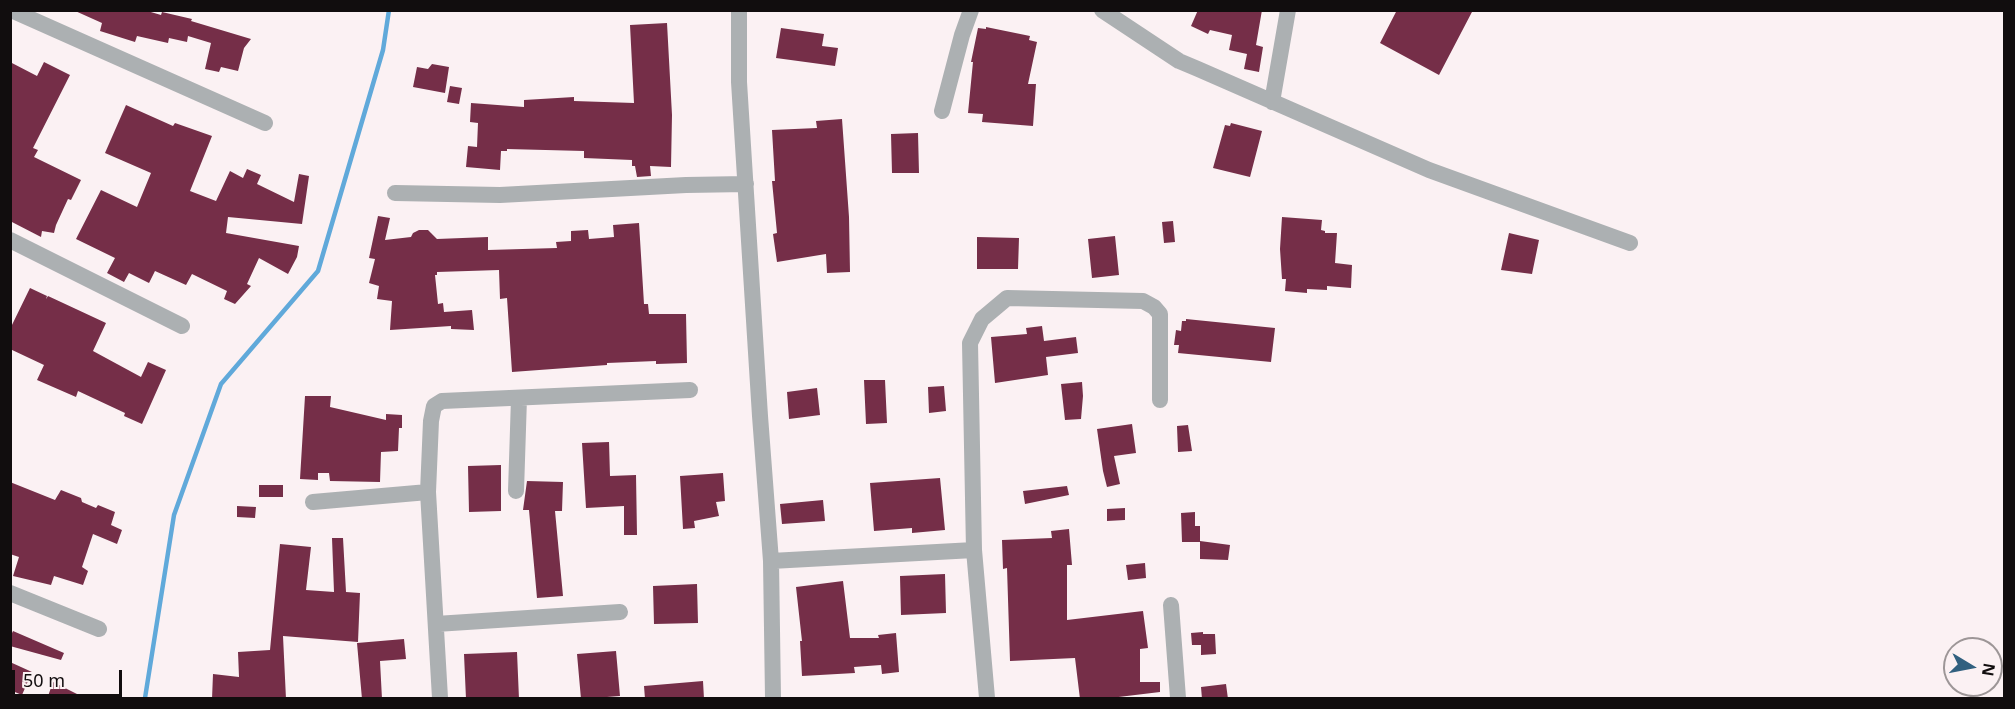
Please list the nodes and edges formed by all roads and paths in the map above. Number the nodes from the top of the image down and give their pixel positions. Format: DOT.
graph roads {
  1 [pos="11,10"];
  2 [pos="739,10"];
  3 [pos="971,10"];
  4 [pos="1102,10"];
  5 [pos="1288,10"];
  6 [pos="1272,102"];
  7 [pos="942,111"];
  8 [pos="265,123"];
  9 [pos="746,184"];
  10 [pos="395,193"];
  11 [pos="10,240"];
  12 [pos="1630,243"];
  13 [pos="182,326"];
  14 [pos="690,390"];
  15 [pos="519,398"];
  16 [pos="1160,400"];
  17 [pos="516,491"];
  18 [pos="428,492"];
  19 [pos="313,502"];
  20 [pos="974,550"];
  21 [pos="771,561"];
  22 [pos="10,593"];
  23 [pos="1171,604"];
  24 [pos="620,612"];
  25 [pos="436,624"];
  26 [pos="99,629"];
  27 [pos="440,699"];
  28 [pos="773,699"];
  29 [pos="987,699"];
  30 [pos="1178,699"];
  1 -- 8 [label="street"];
  2 -- 9 [label="street"];
  3 -- 7 [label="street"];
  4 -- 6 [label="street"];
  5 -- 6 [label="street"];
  6 -- 12 [label="street"];
  9 -- 10 [label="street"];
  9 -- 21 [label="street"];
  11 -- 13 [label="street"];
  14 -- 15 [label="street"];
  15 -- 17 [label="street"];
  15 -- 18 [label="street"];
  16 -- 20 [label="street"];
  18 -- 19 [label="street"];
  18 -- 25 [label="street"];
  20 -- 21 [label="street"];
  20 -- 29 [label="street"];
  21 -- 28 [label="street"];
  22 -- 26 [label="street"];
  23 -- 30 [label="street"];
  24 -- 25 [label="street"];
  25 -- 27 [label="street"];
}
